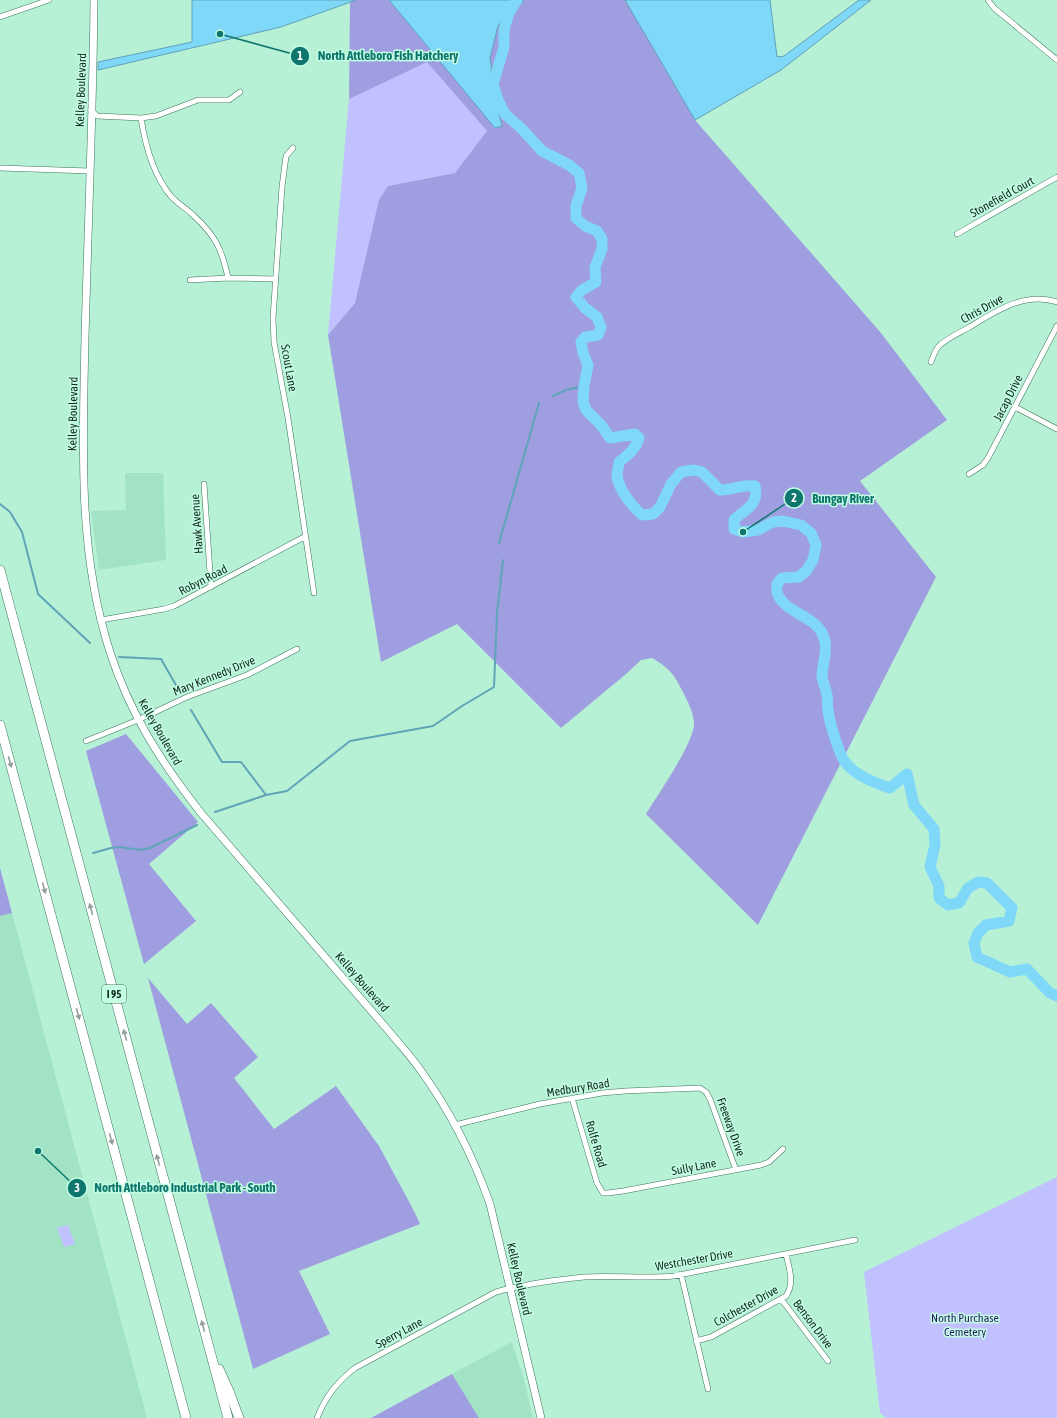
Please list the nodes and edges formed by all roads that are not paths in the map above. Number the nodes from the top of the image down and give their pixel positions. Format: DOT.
graph roads {
  1 [pos="49,0"];
  2 [pos="94,0"];
  3 [pos="988,0"];
  4 [pos="0,17"];
  5 [pos="1057,60"];
  6 [pos="240,92"];
  7 [pos="91,110"];
  8 [pos="141,118"];
  9 [pos="293,148"];
  10 [pos="0,168"];
  11 [pos="90,171"];
  12 [pos="1057,178"];
  13 [pos="957,234"];
  14 [pos="228,278"];
  15 [pos="276,279"];
  16 [pos="190,280"];
  17 [pos="1057,302"];
  18 [pos="1057,326"];
  19 [pos="931,362"];
  20 [pos="1015,407"];
  21 [pos="1057,429"];
  22 [pos="969,474"];
  23 [pos="204,484"];
  24 [pos="306,536"];
  25 [pos="0,570"];
  26 [pos="211,587"];
  27 [pos="314,592"];
  28 [pos="101,620"];
  29 [pos="297,649"];
  30 [pos="138,720"];
  31 [pos="0,725"];
  32 [pos="86,741"];
  33 [pos="706,1092"];
  34 [pos="572,1098"];
  35 [pos="455,1125"];
  36 [pos="783,1149"];
  37 [pos="736,1170"];
  38 [pos="604,1193"];
  39 [pos="855,1240"];
  40 [pos="786,1254"];
  41 [pos="681,1274"];
  42 [pos="510,1288"];
  43 [pos="781,1299"];
  44 [pos="696,1340"];
  45 [pos="208,1345"];
  46 [pos="828,1361"];
  47 [pos="708,1389"];
  48 [pos="179,1391"];
  49 [pos="180,1418"];
  50 [pos="186,1418"];
  51 [pos="228,1418"];
  52 [pos="239,1418"];
  53 [pos="317,1418"];
  54 [pos="541,1418"];
  1 -- 4 [label="street"];
  2 -- 7 [label="main road, Kelley Boulevard"];
  3 -- 5 [label="street"];
  6 -- 8 [label="street"];
  7 -- 8 [label="street"];
  7 -- 11 [label="main road, Kelley Boulevard"];
  8 -- 14 [label="street"];
  9 -- 15 [label="street, Scout Lane"];
  10 -- 11 [label="street"];
  11 -- 28 [label="main road, Kelley Boulevard"];
  12 -- 13 [label="street, Stonefield Court"];
  14 -- 15 [label="street"];
  14 -- 16 [label="street"];
  15 -- 24 [label="street, Scout Lane"];
  17 -- 19 [label="street, Chris Drive"];
  18 -- 20 [label="street, Jacap Drive"];
  20 -- 21 [label="street"];
  20 -- 22 [label="street, Jacap Drive"];
  23 -- 26 [label="street, Hawk Avenue"];
  24 -- 26 [label="street, Robyn Road"];
  24 -- 27 [label="street, Scout Lane"];
  45 -- 25 [label="highway, I 95, one-way"];
  26 -- 28 [label="street, Robyn Road"];
  28 -- 30 [label="main road, Kelley Boulevard"];
  29 -- 30 [label="street, Mary Kennedy Drive"];
  30 -- 32 [label="street, Mary Kennedy Drive"];
  30 -- 35 [label="main road, Kelley Boulevard"];
  31 -- 48 [label="highway, one-way"];
  33 -- 34 [label="street, Medbury Road"];
  33 -- 37 [label="street, Freeway Drive"];
  34 -- 35 [label="street, Medbury Road"];
  34 -- 38 [label="street, Rolfe Road"];
  35 -- 42 [label="main road, Kelley Boulevard"];
  36 -- 37 [label="street, Sully Lane"];
  37 -- 38 [label="street, Sully Lane"];
  39 -- 40 [label="street, Westchester Drive"];
  40 -- 41 [label="street, Westchester Drive"];
  40 -- 43 [label="street, Colchester Drive"];
  41 -- 42 [label="street, Westchester Drive"];
  41 -- 44 [label="street"];
  42 -- 53 [label="street, Sperry Lane"];
  42 -- 54 [label="main road, Kelley Boulevard"];
  43 -- 44 [label="street, Colchester Drive"];
  43 -- 46 [label="street, Benson Drive"];
  44 -- 47 [label="street"];
  45 -- 51 [label="highway, I 95"];
  45 -- 52 [label="highway"];
  48 -- 49 [label="highway"];
  48 -- 50 [label="highway"];
}
